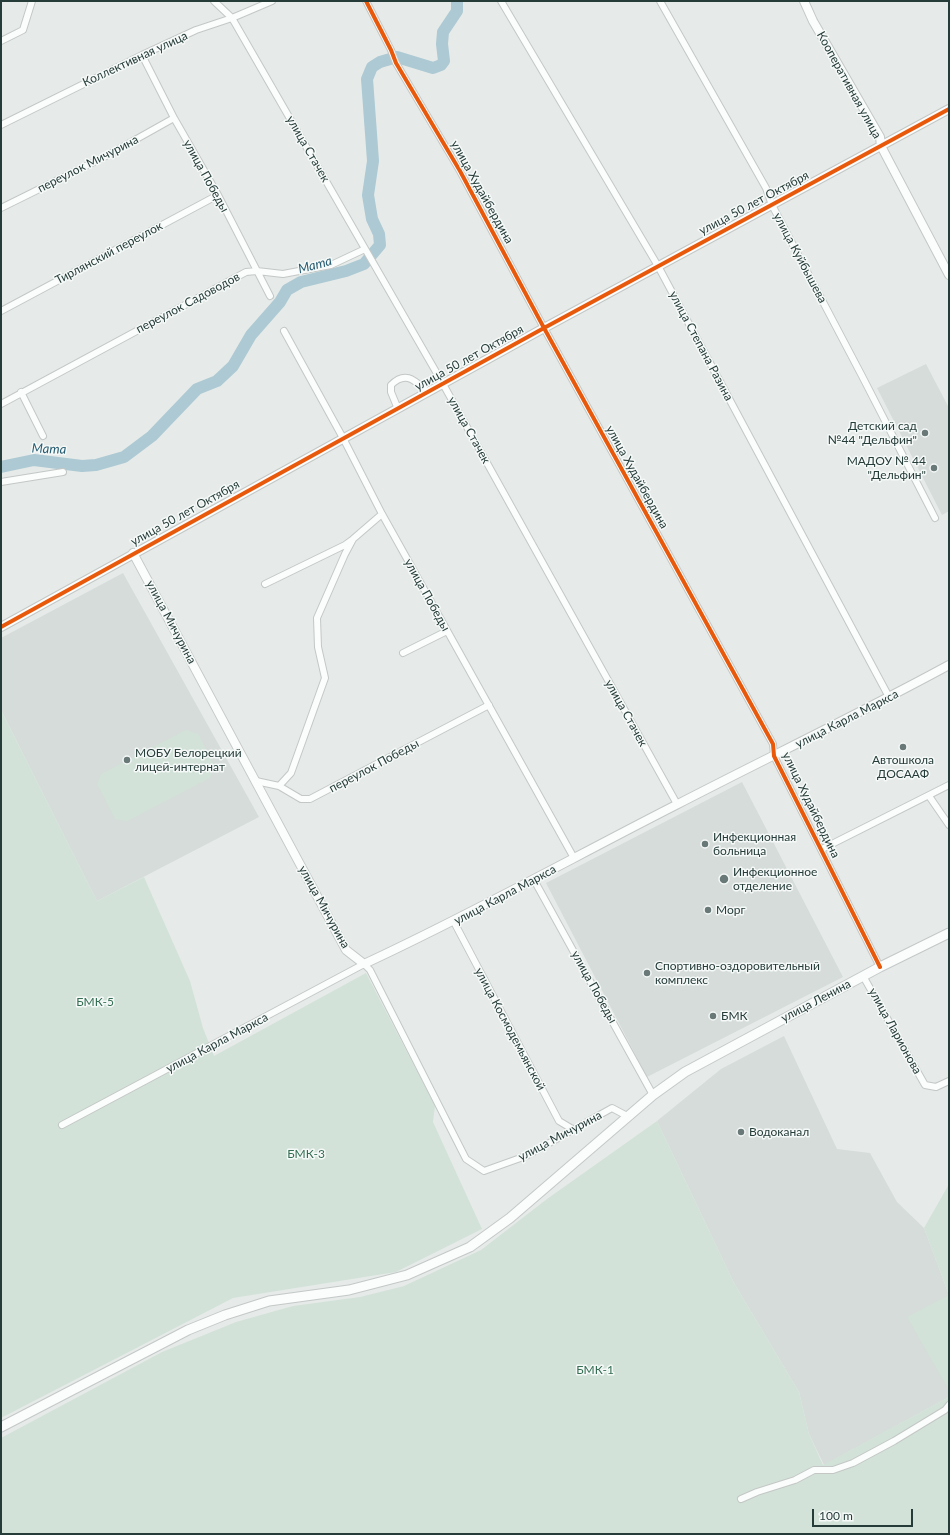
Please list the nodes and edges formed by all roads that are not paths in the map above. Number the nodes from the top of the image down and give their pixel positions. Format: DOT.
graph roads {
  1 [pos="32,1"];
  2 [pos="214,1"];
  3 [pos="272,1"];
  4 [pos="366,1"];
  5 [pos="501,1"];
  6 [pos="660,1"];
  7 [pos="804,1"];
  8 [pos="232,18"];
  9 [pos="1,41"];
  10 [pos="142,55"];
  11 [pos="949,109"];
  12 [pos="174,118"];
  13 [pos="1,125"];
  14 [pos="881,146"];
  15 [pos="218,195"];
  16 [pos="772,205"];
  17 [pos="1,208"];
  18 [pos="365,249"];
  19 [pos="658,266"];
  20 [pos="257,271"];
  21 [pos="949,275"];
  22 [pos="270,296"];
  23 [pos="1,311"];
  24 [pos="544,328"];
  25 [pos="284,331"];
  26 [pos="443,384"];
  27 [pos="21,392"];
  28 [pos="428,392"];
  29 [pos="1,404"];
  30 [pos="398,408"];
  31 [pos="43,436"];
  32 [pos="344,438"];
  33 [pos="63,472"];
  34 [pos="1,482"];
  35 [pos="382,514"];
  36 [pos="935,518"];
  37 [pos="353,539"];
  38 [pos="133,553"];
  39 [pos="265,584"];
  40 [pos="1,627"];
  41 [pos="447,631"];
  42 [pos="403,653"];
  43 [pos="949,665"];
  44 [pos="889,697"];
  45 [pos="489,705"];
  46 [pos="774,756"];
  47 [pos="256,781"];
  48 [pos="949,785"];
  49 [pos="279,786"];
  50 [pos="929,796"];
  51 [pos="676,804"];
  52 [pos="949,825"];
  53 [pos="822,849"];
  54 [pos="574,858"];
  55 [pos="534,880"];
  56 [pos="454,922"];
  57 [pos="949,933"];
  58 [pos="364,964"];
  59 [pos="880,967"];
  60 [pos="863,976"];
  61 [pos="949,1081"];
  62 [pos="653,1095"];
  63 [pos="629,1117"];
  64 [pos="62,1125"];
  65 [pos="574,1130"];
  66 [pos="949,1405"];
  67 [pos="1,1427"];
  68 [pos="741,1499"];
  1 -- 9 [label="street"];
  2 -- 8 [label="street, улица Стачек"];
  3 -- 8 [label="street, Коллективная улица"];
  4 -- 24 [label="street, улица Худайбердина"];
  5 -- 19 [label="street, улица Степана Разина"];
  6 -- 16 [label="street, улица Куйбышева"];
  7 -- 14 [label="street, Кооперативная улица"];
  8 -- 10 [label="street, Коллективная улица"];
  8 -- 18 [label="street, улица Стачек"];
  10 -- 12 [label="street, улица Победы"];
  10 -- 13 [label="street, Коллективная улица"];
  11 -- 14 [label="street, улица 50 лет Октября"];
  12 -- 15 [label="street, улица Победы"];
  12 -- 17 [label="street, переулок Мичурина"];
  14 -- 16 [label="street, улица 50 лет Октября"];
  14 -- 21 [label="street, Кооперативная улица"];
  15 -- 20 [label="street, улица Победы"];
  15 -- 23 [label="street, Тирлянский переулок"];
  16 -- 19 [label="street, улица 50 лет Октября"];
  16 -- 36 [label="street, улица Куйбышева"];
  18 -- 20 [label="street, переулок Садоводов"];
  18 -- 26 [label="street, улица Стачек"];
  19 -- 24 [label="street, улица 50 лет Октября"];
  19 -- 44 [label="street, улица Степана Разина"];
  20 -- 22 [label="street, улица Победы"];
  20 -- 27 [label="street, переулок Садоводов"];
  24 -- 26 [label="street, улица 50 лет Октября"];
  24 -- 46 [label="street, улица Худайбердина"];
  25 -- 32 [label="street, улица Победы"];
  26 -- 28 [label="street, улица 50 лет Октября"];
  26 -- 51 [label="street, улица Стачек"];
  27 -- 29 [label="street, переулок Садоводов"];
  27 -- 31 [label="street"];
  28 -- 30 [label="street, улица 50 лет Октября"];
  28 -- 30 [label="street"];
  30 -- 32 [label="street, улица 50 лет Октября"];
  32 -- 35 [label="street, улица Победы"];
  32 -- 38 [label="street, улица 50 лет Октября"];
  33 -- 34 [label="street"];
  35 -- 37 [label="street"];
  35 -- 41 [label="street, улица Победы"];
  37 -- 39 [label="street"];
  37 -- 49 [label="street"];
  38 -- 40 [label="street, улица 50 лет Октября"];
  38 -- 47 [label="street, улица Мичурина"];
  41 -- 42 [label="street"];
  41 -- 45 [label="street, улица Победы"];
  43 -- 44 [label="street, улица Карла Маркса"];
  44 -- 46 [label="street, улица Карла Маркса"];
  45 -- 49 [label="street, переулок Победы"];
  45 -- 54 [label="street, улица Победы"];
  46 -- 51 [label="street, улица Карла Маркса"];
  46 -- 53 [label="street, улица Худайбердина"];
  47 -- 49 [label="street, переулок Победы"];
  47 -- 58 [label="street, улица Мичурина"];
  48 -- 50 [label="street"];
  50 -- 52 [label="street"];
  50 -- 53 [label="street"];
  51 -- 54 [label="street, улица Карла Маркса"];
  53 -- 59 [label="street, улица Худайбердина"];
  54 -- 55 [label="street, улица Карла Маркса"];
  55 -- 56 [label="street, улица Карла Маркса"];
  55 -- 62 [label="street, улица Победы"];
  56 -- 58 [label="street, улица Карла Маркса"];
  56 -- 65 [label="street, улица Космодемьянской"];
  57 -- 59 [label="main road, улица Ленина"];
  58 -- 64 [label="street, улица Карла Маркса"];
  58 -- 65 [label="street, улица Мичурина"];
  59 -- 60 [label="main road, улица Ленина"];
  60 -- 61 [label="street, улица Ларионова"];
  60 -- 62 [label="main road, улица Ленина"];
  62 -- 63 [label="main road, улица Ленина"];
  63 -- 65 [label="street, улица Мичурина"];
  63 -- 67 [label="main road, улица Ленина"];
  66 -- 68 [label="street"];
}
